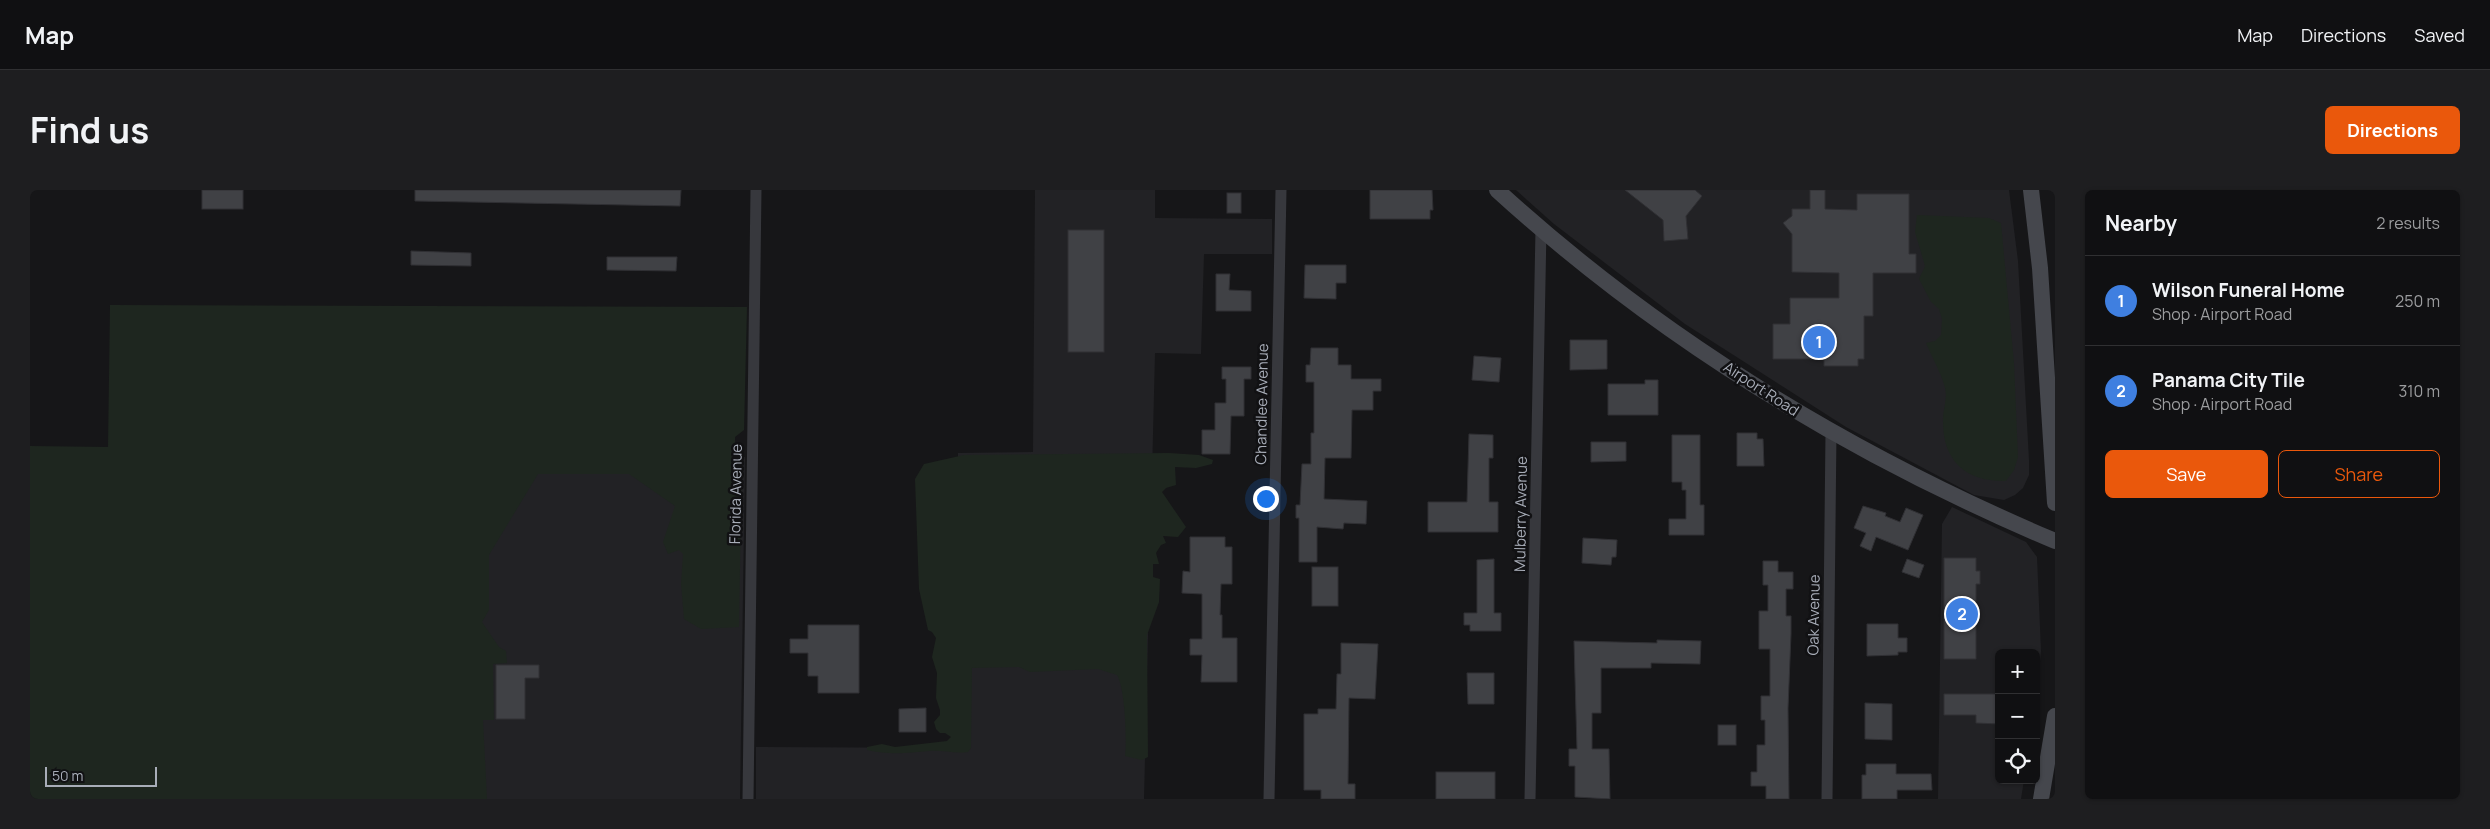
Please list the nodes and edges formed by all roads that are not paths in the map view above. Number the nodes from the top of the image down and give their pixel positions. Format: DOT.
graph roads {
  1 [pos="756,190"];
  2 [pos="1281,190"];
  3 [pos="1497,190"];
  4 [pos="2031,190"];
  5 [pos="1541,229"];
  6 [pos="1831,432"];
  7 [pos="2055,503"];
  8 [pos="2055,542"];
  9 [pos="2055,716"];
  10 [pos="748,799"];
  11 [pos="1269,799"];
  12 [pos="1530,799"];
  13 [pos="1826,799"];
  14 [pos="2041,799"];
  1 -- 10 [label="street, Florida Avenue"];
  2 -- 11 [label="street, Chandlee Avenue"];
  3 -- 5 [label="main road, Airport Road"];
  4 -- 7 [label="main road"];
  5 -- 6 [label="main road, Airport Road"];
  5 -- 12 [label="street, Mulberry Avenue"];
  6 -- 8 [label="main road, Airport Road"];
  6 -- 13 [label="street, Oak Avenue"];
  9 -- 14 [label="main road"];
}
